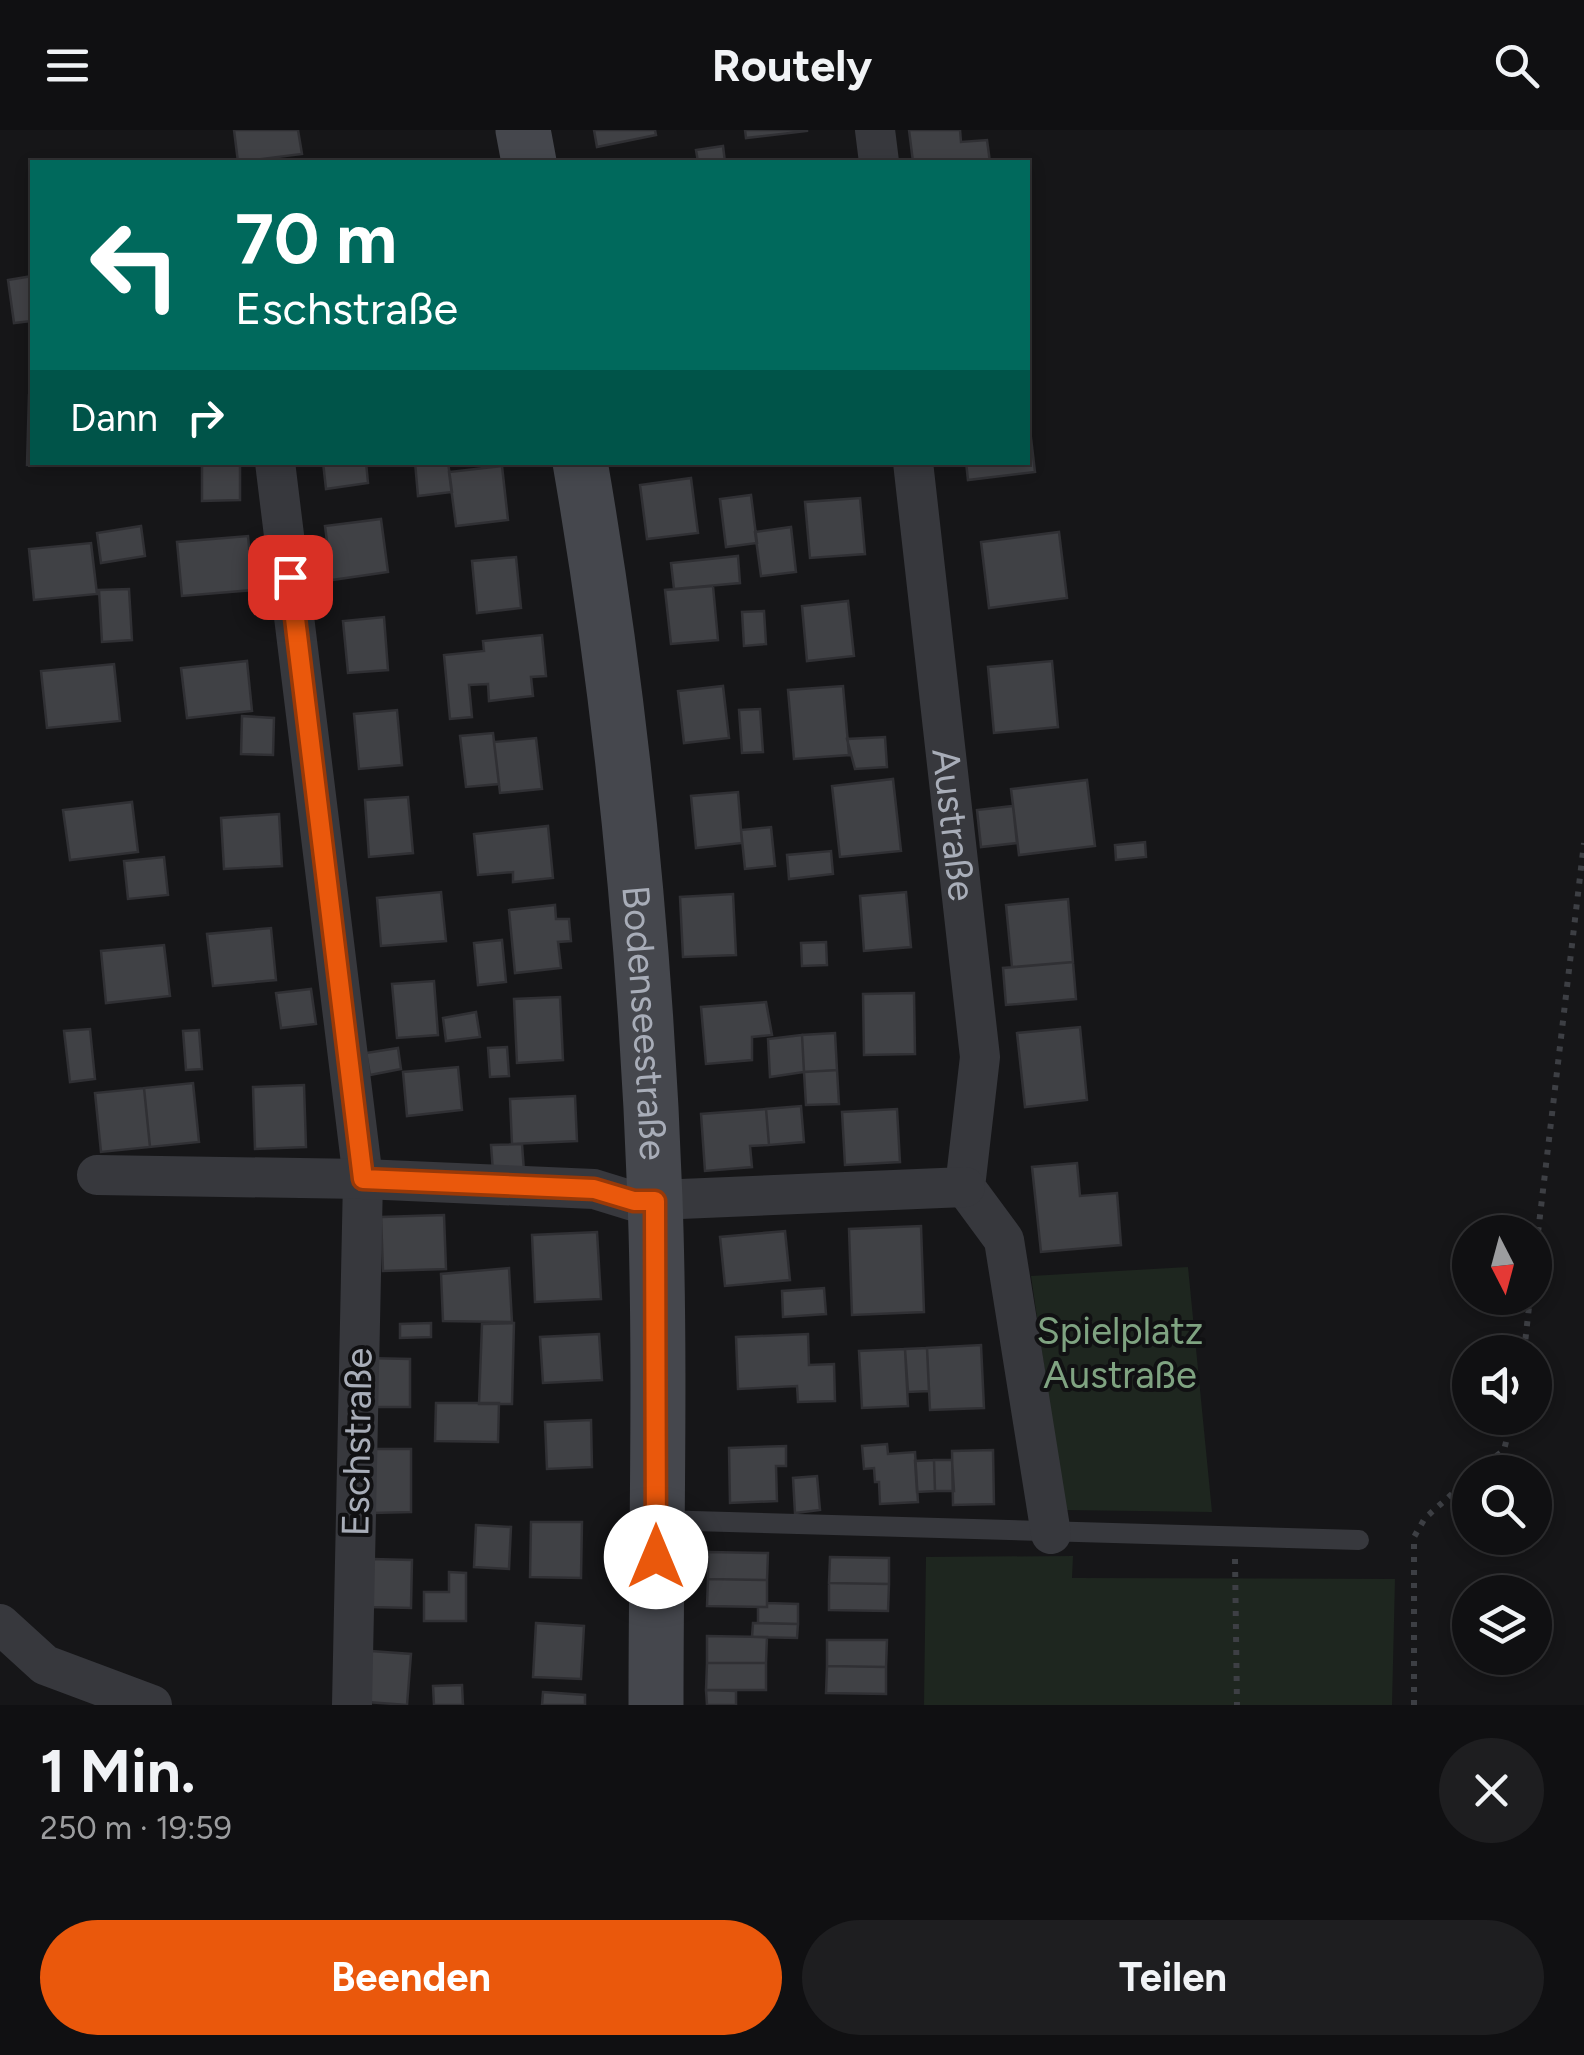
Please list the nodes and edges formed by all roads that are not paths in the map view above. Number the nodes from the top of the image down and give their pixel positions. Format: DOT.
graph roads {
  1 [pos="523,130"];
  2 [pos="875,130"];
  3 [pos="528,160"];
  4 [pos="878,160"];
  5 [pos="275,465"];
  6 [pos="580,465"];
  7 [pos="912,465"];
  8 [pos="97,1175"];
  9 [pos="363,1179"];
  10 [pos="965,1187"];
  11 [pos="655,1201"];
  12 [pos="656,1520"];
  13 [pos="1050,1534"];
  14 [pos="1358,1540"];
  15 [pos="0,1624"];
  16 [pos="152,1705"];
  17 [pos="352,1705"];
  18 [pos="656,1705"];
  1 -- 3 [label="main road"];
  2 -- 4 [label="street"];
  5 -- 9 [label="street, Eschstraße"];
  6 -- 11 [label="main road, Bodenseestraße"];
  7 -- 10 [label="street, Austraße"];
  8 -- 9 [label="street"];
  9 -- 11 [label="street"];
  9 -- 17 [label="street, Eschstraße"];
  10 -- 11 [label="street"];
  10 -- 13 [label="street"];
  11 -- 12 [label="main road, Bodenseestraße"];
  12 -- 13 [label="lane"];
  12 -- 18 [label="main road, Bodenseestraße"];
  13 -- 14 [label="lane"];
  15 -- 16 [label="street"];
}
